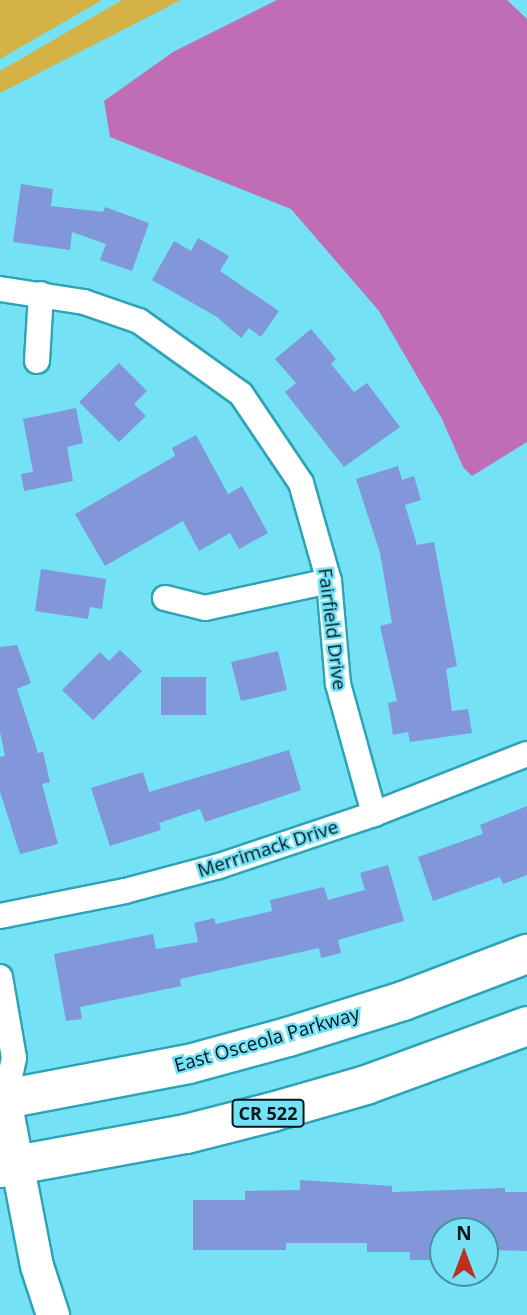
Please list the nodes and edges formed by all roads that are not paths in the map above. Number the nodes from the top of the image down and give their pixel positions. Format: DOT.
graph roads {
  1 [pos="0,289"];
  2 [pos="41,294"];
  3 [pos="37,361"];
  4 [pos="329,581"];
  5 [pos="165,598"];
  6 [pos="527,754"];
  7 [pos="374,814"];
  8 [pos="0,916"];
  9 [pos="527,954"];
  10 [pos="0,976"];
  11 [pos="527,1026"];
  12 [pos="2,1098"];
  13 [pos="8,1167"];
  14 [pos="53,1315"];
  1 -- 2 [label="street, Fairfield Drive"];
  2 -- 3 [label="street"];
  2 -- 4 [label="street, Fairfield Drive"];
  4 -- 5 [label="street"];
  4 -- 7 [label="street, Fairfield Drive"];
  6 -- 7 [label="street, Merrimack Drive"];
  7 -- 8 [label="street, Merrimack Drive"];
  9 -- 12 [label="main road, East Osceola Parkway"];
  10 -- 12 [label="street"];
  11 -- 13 [label="main road, CR 522"];
  12 -- 13 [label="street"];
  13 -- 14 [label="street"];
}
